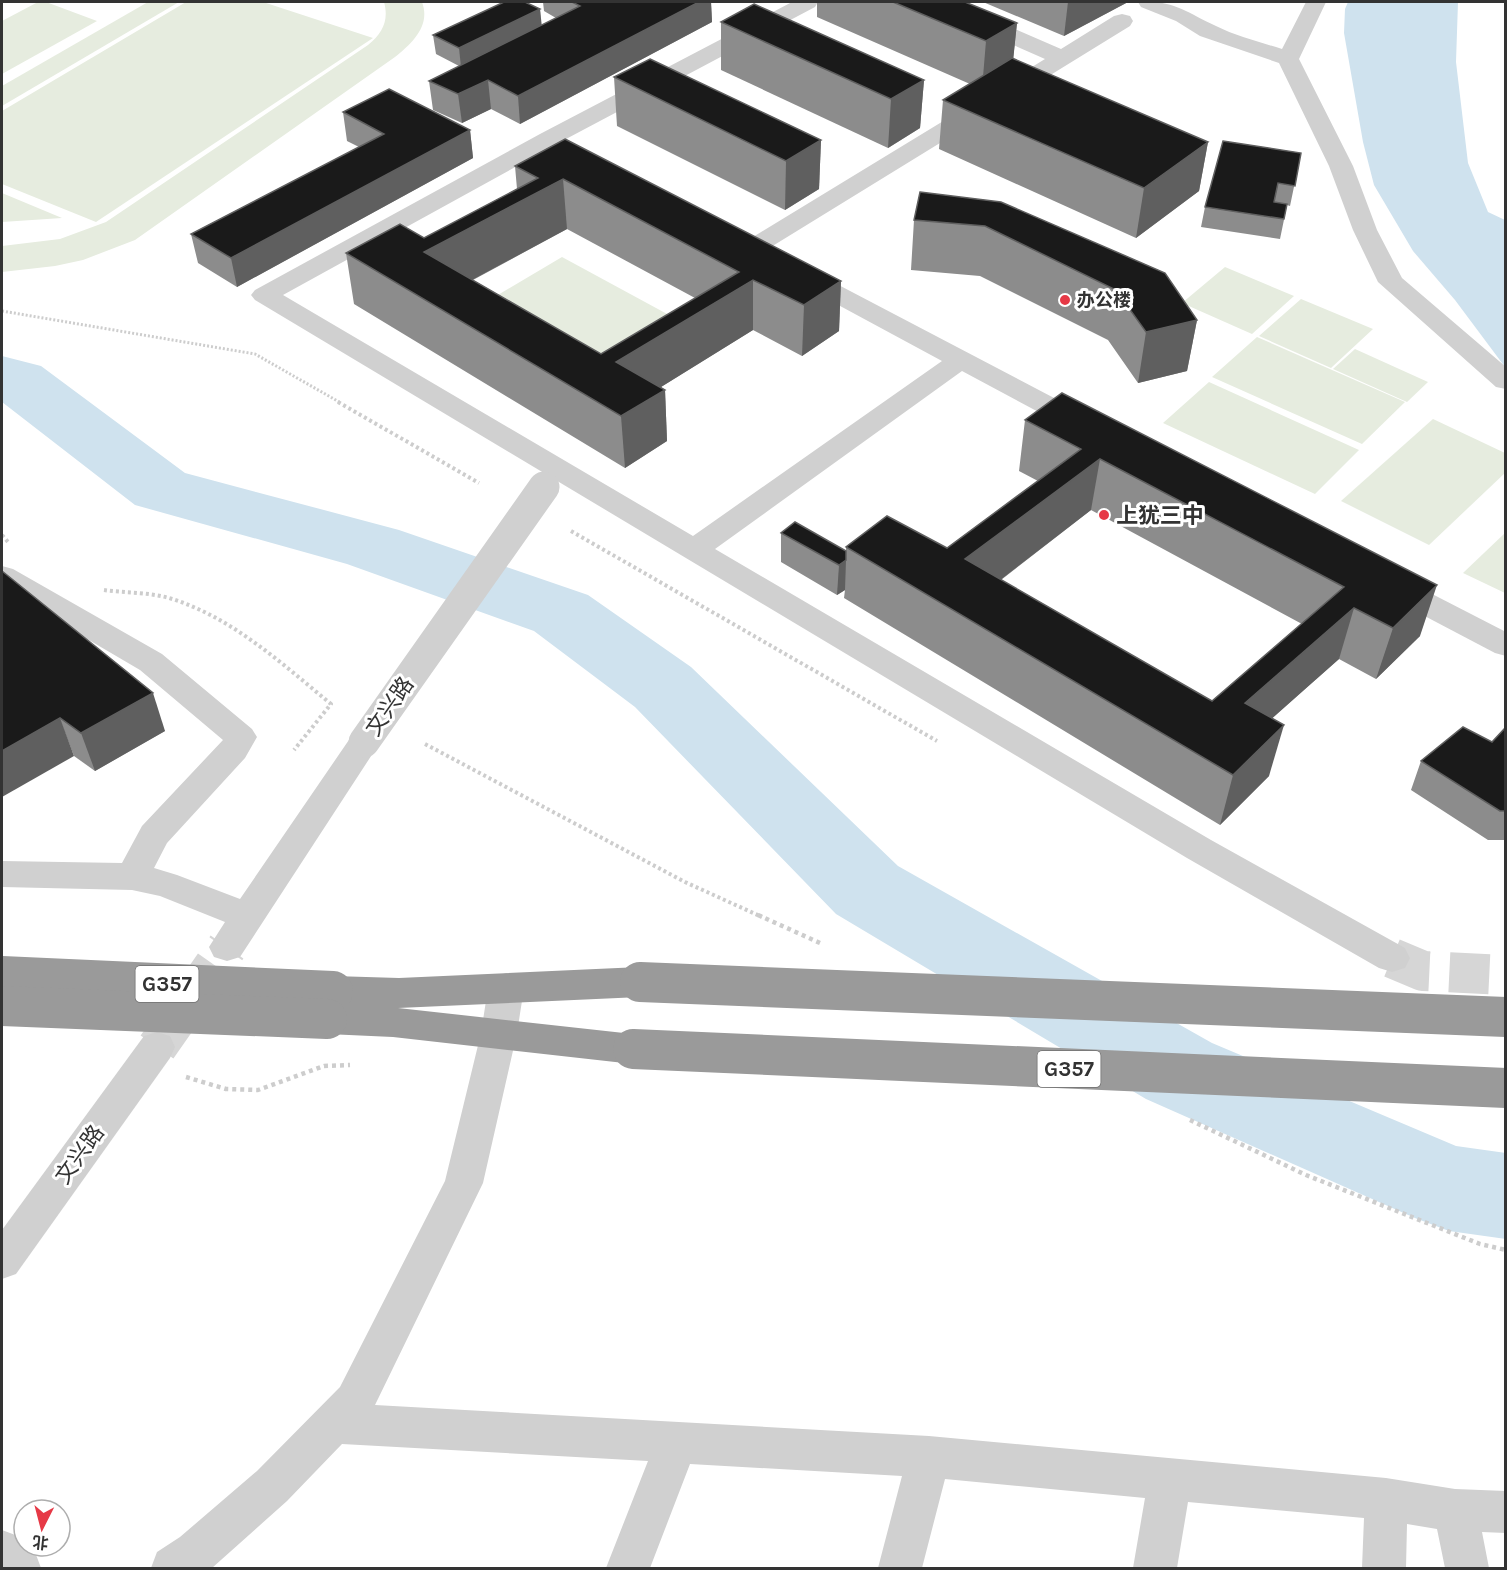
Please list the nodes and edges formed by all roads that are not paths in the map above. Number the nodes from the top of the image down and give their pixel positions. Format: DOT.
graph roads {
  1 [pos="807,2"];
  2 [pos="935,2"];
  3 [pos="1149,2"];
  4 [pos="1316,2"];
  5 [pos="1122,21"];
  6 [pos="1062,58"];
  7 [pos="1288,60"];
  8 [pos="548,139"];
  9 [pos="619,177"];
  10 [pos="961,360"];
  11 [pos="1506,381"];
  12 [pos="1108,437"];
  13 [pos="553,479"];
  14 [pos="694,549"];
  15 [pos="8,562"];
  16 [pos="1369,574"];
  17 [pos="1506,645"];
  18 [pos="2,874"];
  19 [pos="132,877"];
  20 [pos="248,917"];
  21 [pos="227,947"];
  22 [pos="1392,958"];
  23 [pos="2,976"];
  24 [pos="506,988"];
  25 [pos="330,1005"];
  26 [pos="2,1006"];
  27 [pos="1506,1017"];
  28 [pos="499,1033"];
  29 [pos="166,1060"];
  30 [pos="1506,1088"];
  31 [pos="2,1261"];
  32 [pos="334,1423"];
  33 [pos="677,1443"];
  34 [pos="929,1457"];
  35 [pos="1170,1479"];
  36 [pos="1386,1499"];
  37 [pos="1455,1510"];
  38 [pos="1506,1512"];
  39 [pos="2,1552"];
  40 [pos="19,1569"];
  41 [pos="173,1569"];
  42 [pos="628,1569"];
  43 [pos="900,1569"];
  44 [pos="1155,1569"];
  45 [pos="1384,1569"];
  46 [pos="1467,1569"];
  1 -- 8 [label="street"];
  2 -- 6 [label="street"];
  3 -- 7 [label="street"];
  4 -- 7 [label="street"];
  5 -- 6 [label="street"];
  6 -- 10 [label="street"];
  7 -- 11 [label="street"];
  8 -- 9 [label="street"];
  8 -- 13 [label="street"];
  10 -- 12 [label="street"];
  10 -- 14 [label="street"];
  13 -- 14 [label="street"];
  13 -- 20 [label="street, 文兴路, bridge"];
  14 -- 22 [label="street"];
  15 -- 19 [label="street"];
  16 -- 17 [label="street"];
  18 -- 19 [label="street"];
  19 -- 20 [label="street"];
  20 -- 21 [label="street, 文兴路"];
  23 -- 25 [label="highway, G357, bridge"];
  24 -- 25 [label="highway, G357"];
  24 -- 27 [label="highway, G357, bridge"];
  24 -- 28 [label="street"];
  25 -- 26 [label="highway, G357, bridge"];
  25 -- 28 [label="highway, G357"];
  28 -- 30 [label="highway, G357, bridge"];
  28 -- 32 [label="street"];
  29 -- 31 [label="street, 文兴路"];
  32 -- 33 [label="street"];
  32 -- 41 [label="street"];
  33 -- 34 [label="street"];
  33 -- 42 [label="street"];
  34 -- 35 [label="street"];
  34 -- 43 [label="street"];
  35 -- 36 [label="street"];
  35 -- 44 [label="street"];
  36 -- 37 [label="street"];
  36 -- 45 [label="street"];
  37 -- 38 [label="street"];
  37 -- 46 [label="street"];
  39 -- 40 [label="street"];
}
